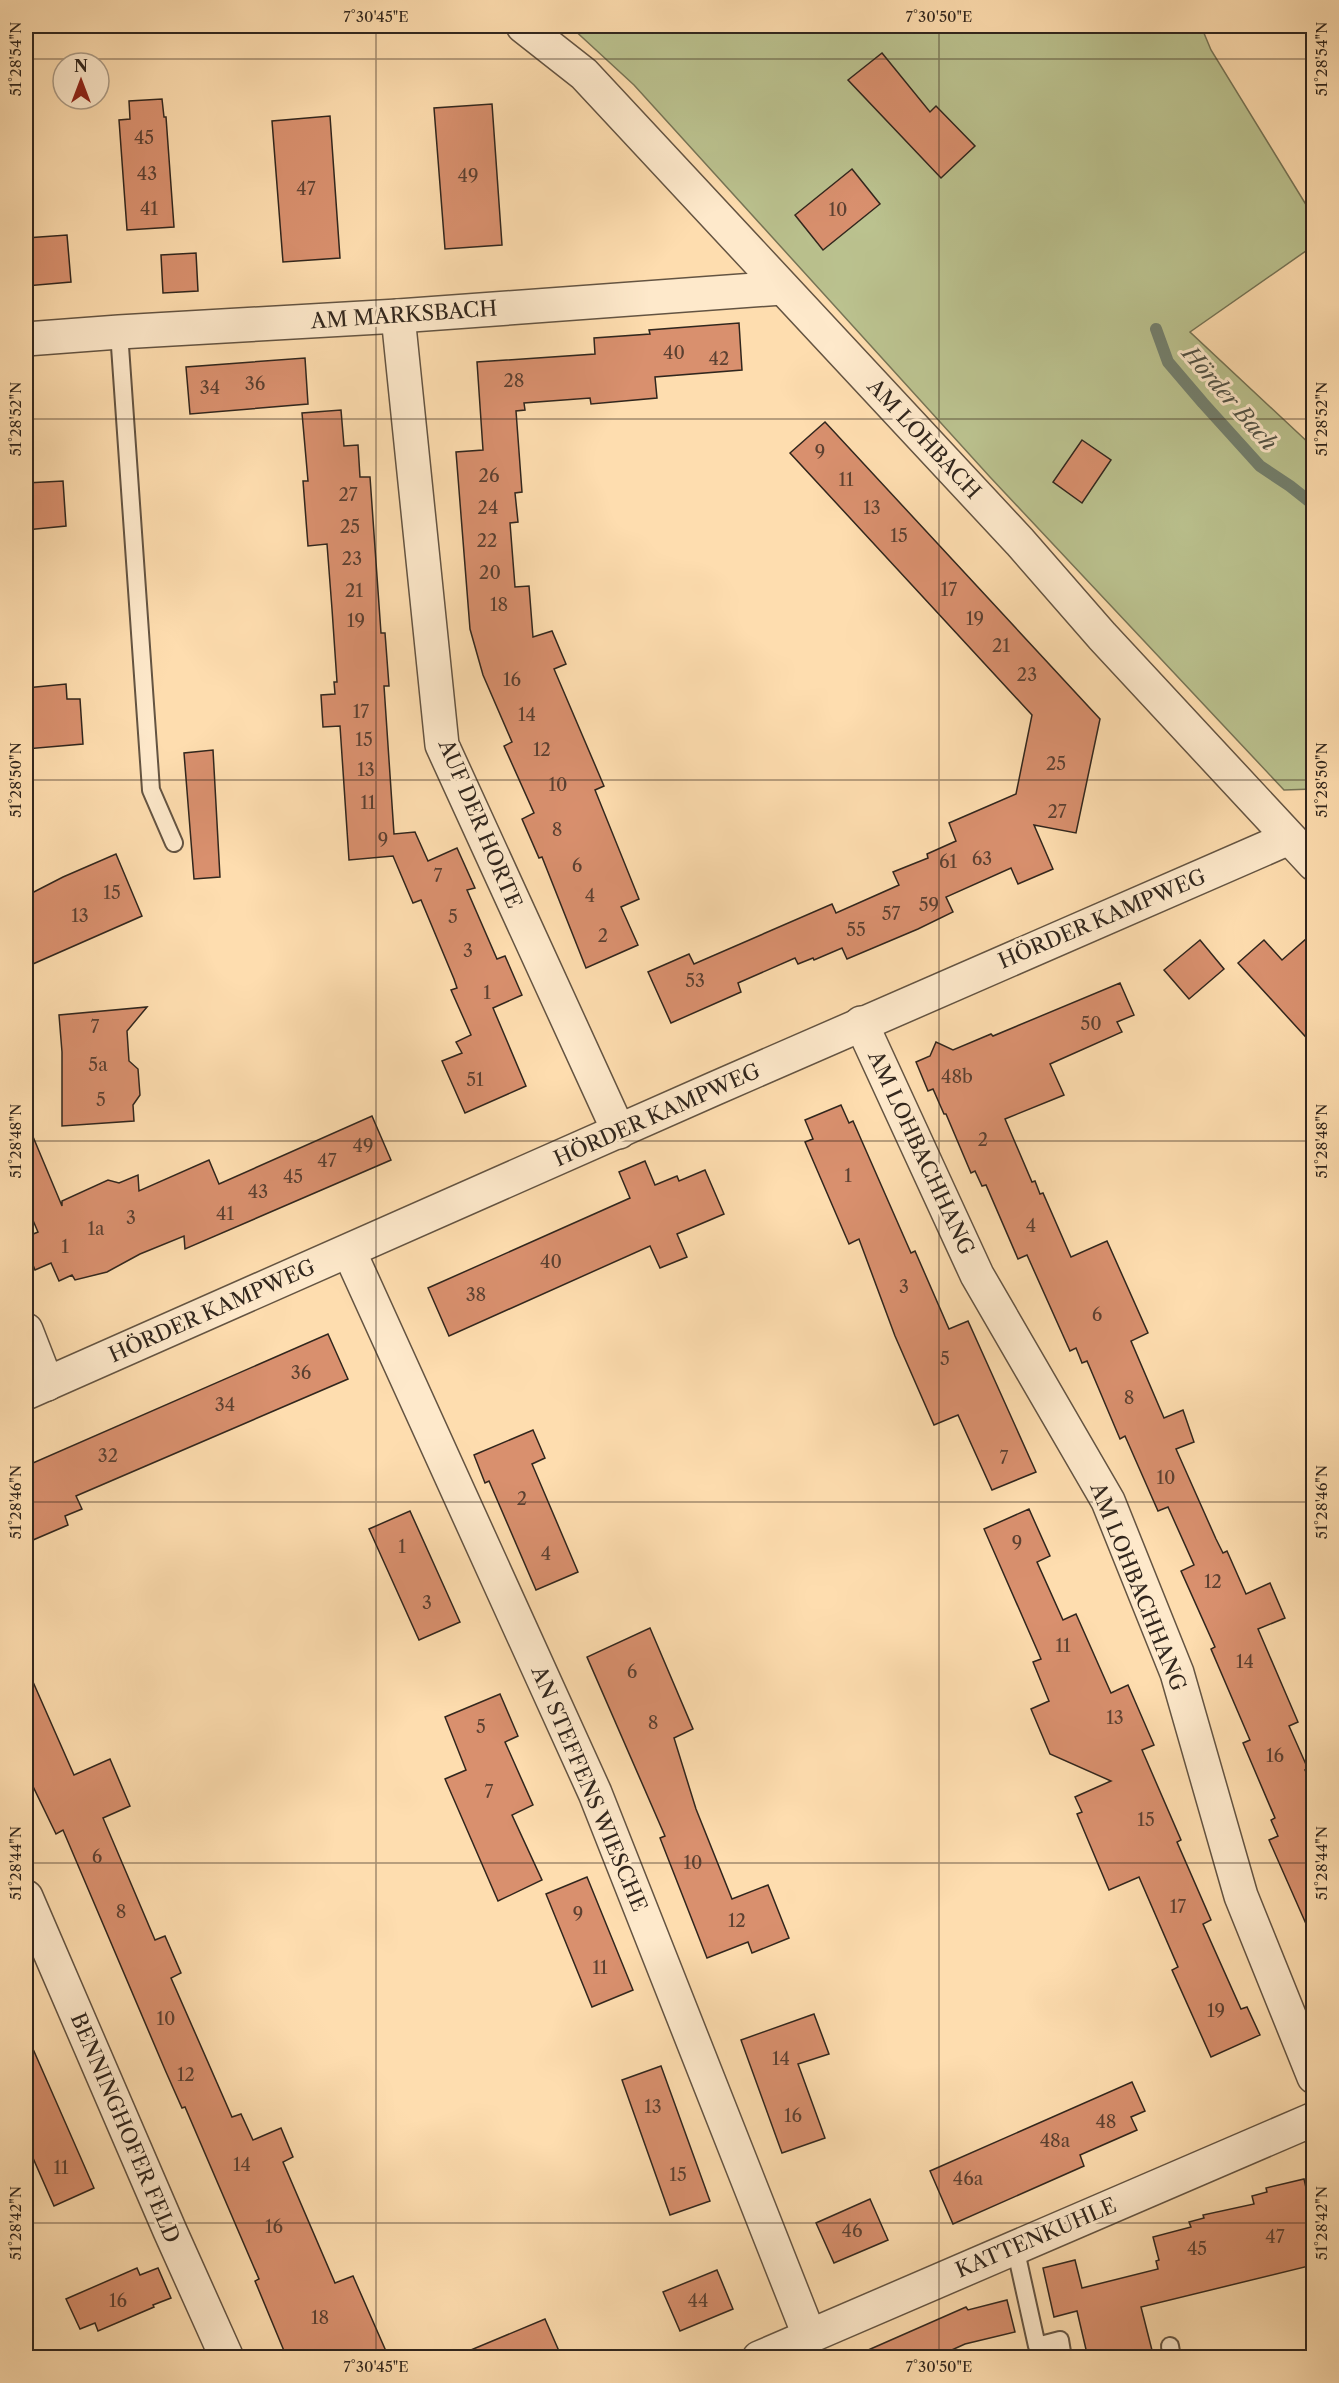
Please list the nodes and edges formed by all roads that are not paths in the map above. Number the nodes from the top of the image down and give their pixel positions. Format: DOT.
graph roads {
  1 [pos="524,26"];
  2 [pos="782,288"];
  3 [pos="398,316"];
  4 [pos="119,332"];
  5 [pos="26,339"];
  6 [pos="1289,838"];
  7 [pos="174,843"];
  8 [pos="1314,864"];
  9 [pos="861,1023"];
  10 [pos="619,1132"];
  11 [pos="349,1251"];
  12 [pos="26,1330"];
  13 [pos="36,1389"];
  14 [pos="26,1897"];
  15 [pos="1314,2077"];
  16 [pos="1314,2120"];
  17 [pos="1015,2247"];
  18 [pos="809,2335"];
  19 [pos="227,2358"];
  20 [pos="759,2358"];
  21 [pos="1064,2358"];
  1 -- 2 [label="street, AM LOHBACH"];
  2 -- 3 [label="street, AM MARKSBACH"];
  2 -- 6 [label="street, AM LOHBACH"];
  3 -- 4 [label="street, AM MARKSBACH"];
  3 -- 10 [label="street, AUF DER HORTE"];
  4 -- 5 [label="street, AM MARKSBACH"];
  4 -- 7 [label="lane"];
  6 -- 8 [label="street, AM LOHBACH"];
  6 -- 9 [label="street, HÖRDER KAMPWEG"];
  9 -- 10 [label="street, HÖRDER KAMPWEG"];
  9 -- 15 [label="street, AM LOHBACHHANG"];
  10 -- 11 [label="street, HÖRDER KAMPWEG"];
  11 -- 13 [label="street, HÖRDER KAMPWEG"];
  11 -- 18 [label="street, AN STEFFENS WIESCHE"];
  12 -- 13 [label="street"];
  14 -- 19 [label="street, BENNINGHOFER FELD"];
  16 -- 17 [label="street, KATTENKUHLE"];
  17 -- 18 [label="street, KATTENKUHLE"];
  17 -- 21 [label="lane"];
  18 -- 20 [label="street, KATTENKUHLE"];
}
